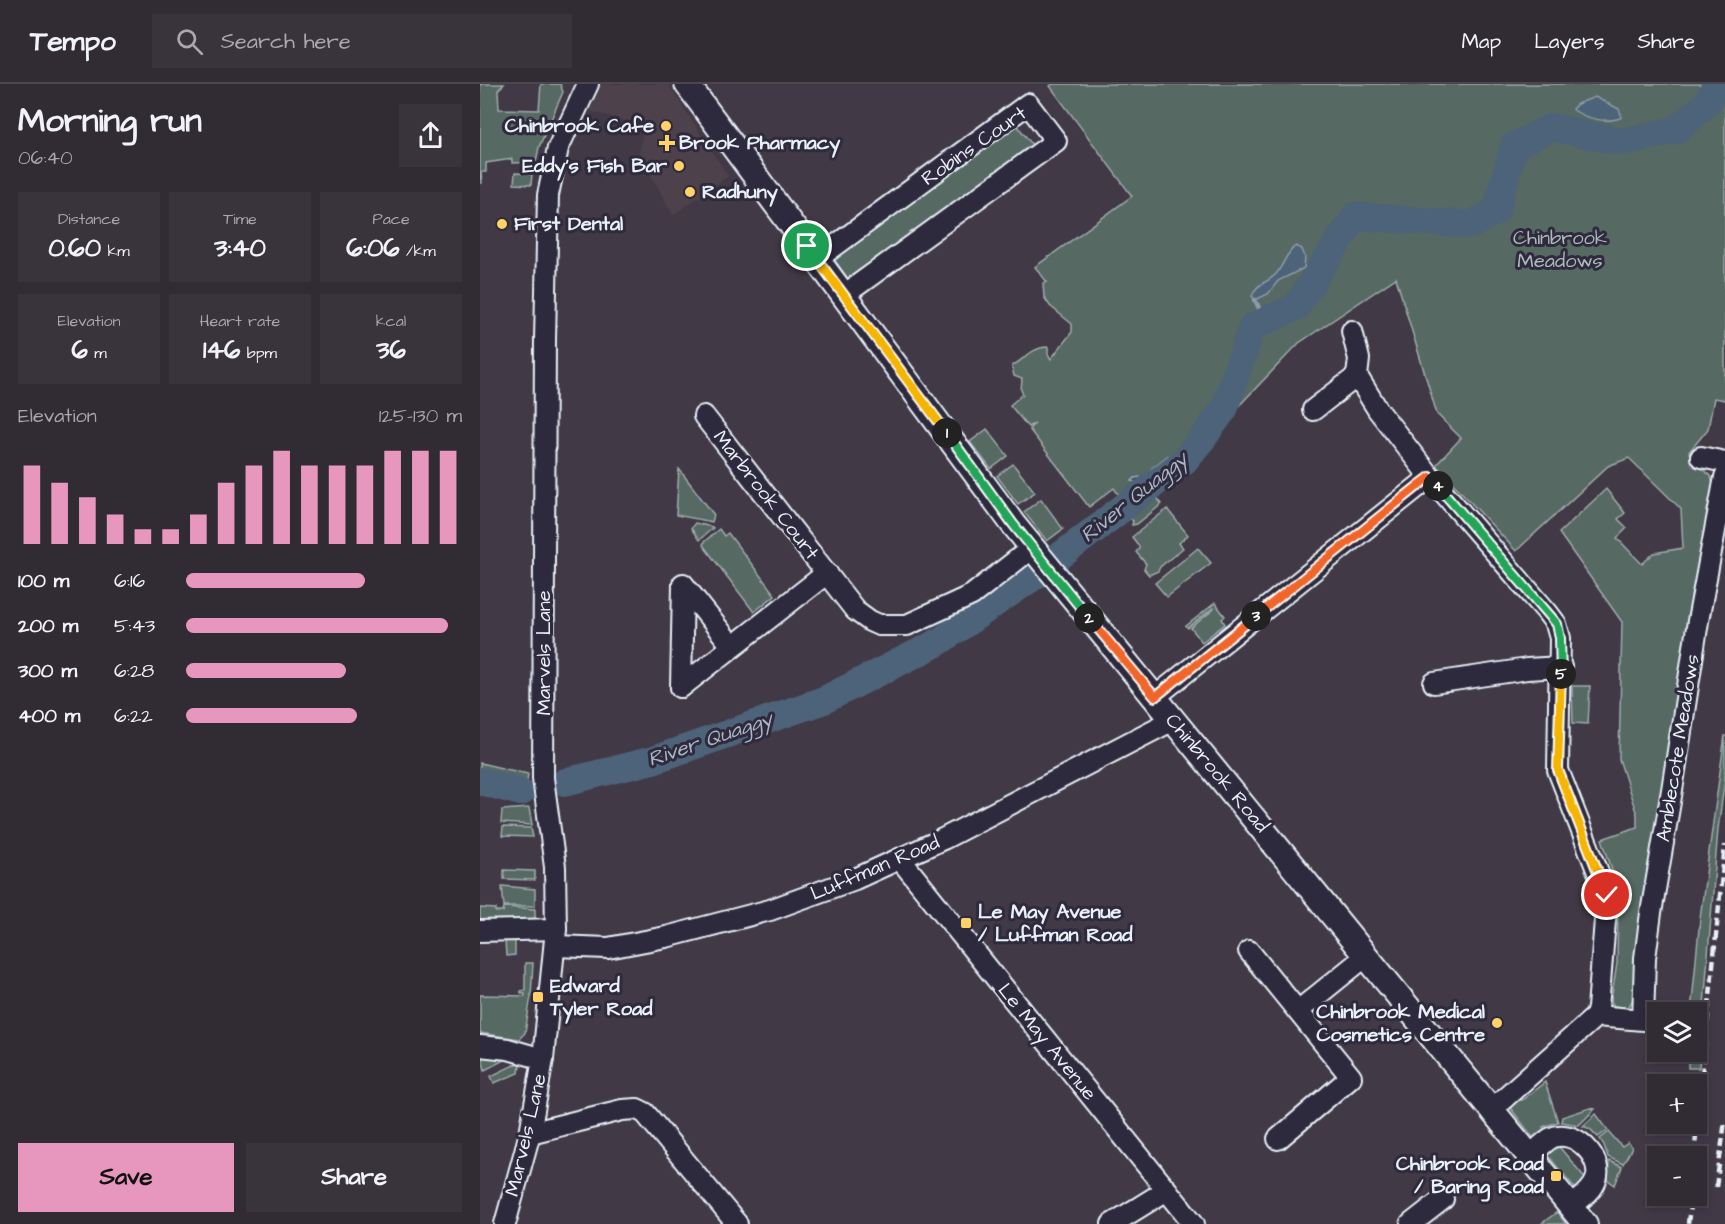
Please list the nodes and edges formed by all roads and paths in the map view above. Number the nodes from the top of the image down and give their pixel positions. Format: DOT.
graph roads {
  1 [pos="687,84"];
  2 [pos="583,86"];
  3 [pos="817,259"];
  4 [pos="844,295"];
  5 [pos="1352,331"];
  6 [pos="1357,376"];
  7 [pos="1313,410"];
  8 [pos="704,416"];
  9 [pos="1701,457"];
  10 [pos="1725,462"];
  11 [pos="1430,477"];
  12 [pos="1725,477"];
  13 [pos="1032,548"];
  14 [pos="827,573"];
  15 [pos="732,646"];
  16 [pos="1561,667"];
  17 [pos="1434,683"];
  18 [pos="1155,697"];
  19 [pos="1173,720"];
  20 [pos="900,859"];
  21 [pos="480,930"];
  22 [pos="556,938"];
  23 [pos="1249,951"];
  24 [pos="1366,956"];
  25 [pos="1648,1002"];
  26 [pos="1298,1011"];
  27 [pos="1596,1016"];
  28 [pos="1647,1021"];
  29 [pos="480,1046"];
  30 [pos="543,1059"];
  31 [pos="1492,1109"];
  32 [pos="530,1133"];
  33 [pos="1278,1139"];
  34 [pos="1530,1156"];
  35 [pos="1167,1190"];
  36 [pos="1443,1199"];
  37 [pos="1578,1215"];
  38 [pos="505,1224"];
  39 [pos="737,1224"];
  40 [pos="1112,1224"];
  41 [pos="1194,1224"];
  42 [pos="1412,1224"];
  1 -- 3 [label="main road, Chinbrook Road"];
  2 -- 22 [label="street, Marvels Lane"];
  3 -- 4 [label="main road, Chinbrook Road"];
  3 -- 4 [label="street, Robins Court"];
  4 -- 13 [label="main road, Chinbrook Road"];
  5 -- 6 [label="street"];
  6 -- 7 [label="street"];
  6 -- 11 [label="street"];
  8 -- 14 [label="street, Marbrook Court"];
  9 -- 10 [label="street"];
  11 -- 16 [label="street"];
  11 -- 18 [label="street"];
  12 -- 25 [label="street, Amblecote Meadows"];
  13 -- 14 [label="street, Marbrook Court"];
  13 -- 18 [label="main road, Chinbrook Road"];
  14 -- 15 [label="street, Marbrook Court"];
  15 -- 15 [label="street, Marbrook Court"];
  16 -- 17 [label="street"];
  16 -- 27 [label="street"];
  18 -- 19 [label="main road, Chinbrook Road"];
  19 -- 20 [label="street, Luffman Road"];
  19 -- 24 [label="main road, Chinbrook Road"];
  20 -- 22 [label="street, Luffman Road"];
  20 -- 35 [label="street, Le May Avenue"];
  21 -- 22 [label="street, Luffman Road"];
  22 -- 30 [label="street, Marvels Lane"];
  23 -- 26 [label="street"];
  24 -- 26 [label="street"];
  24 -- 31 [label="main road, Chinbrook Road"];
  26 -- 33 [label="street"];
  27 -- 28 [label="street, Amblecote Meadows"];
  27 -- 31 [label="street"];
  29 -- 30 [label="street"];
  30 -- 32 [label="street, Marvels Lane"];
  31 -- 34 [label="main road, Chinbrook Road"];
  32 -- 38 [label="street, Marvels Lane"];
  32 -- 39 [label="street"];
  34 -- 37 [label="main road, Chinbrook Road"];
  34 -- 37 [label="street"];
  35 -- 40 [label="street"];
  35 -- 41 [label="street, Le May Avenue"];
  36 -- 42 [label="street"];
}
